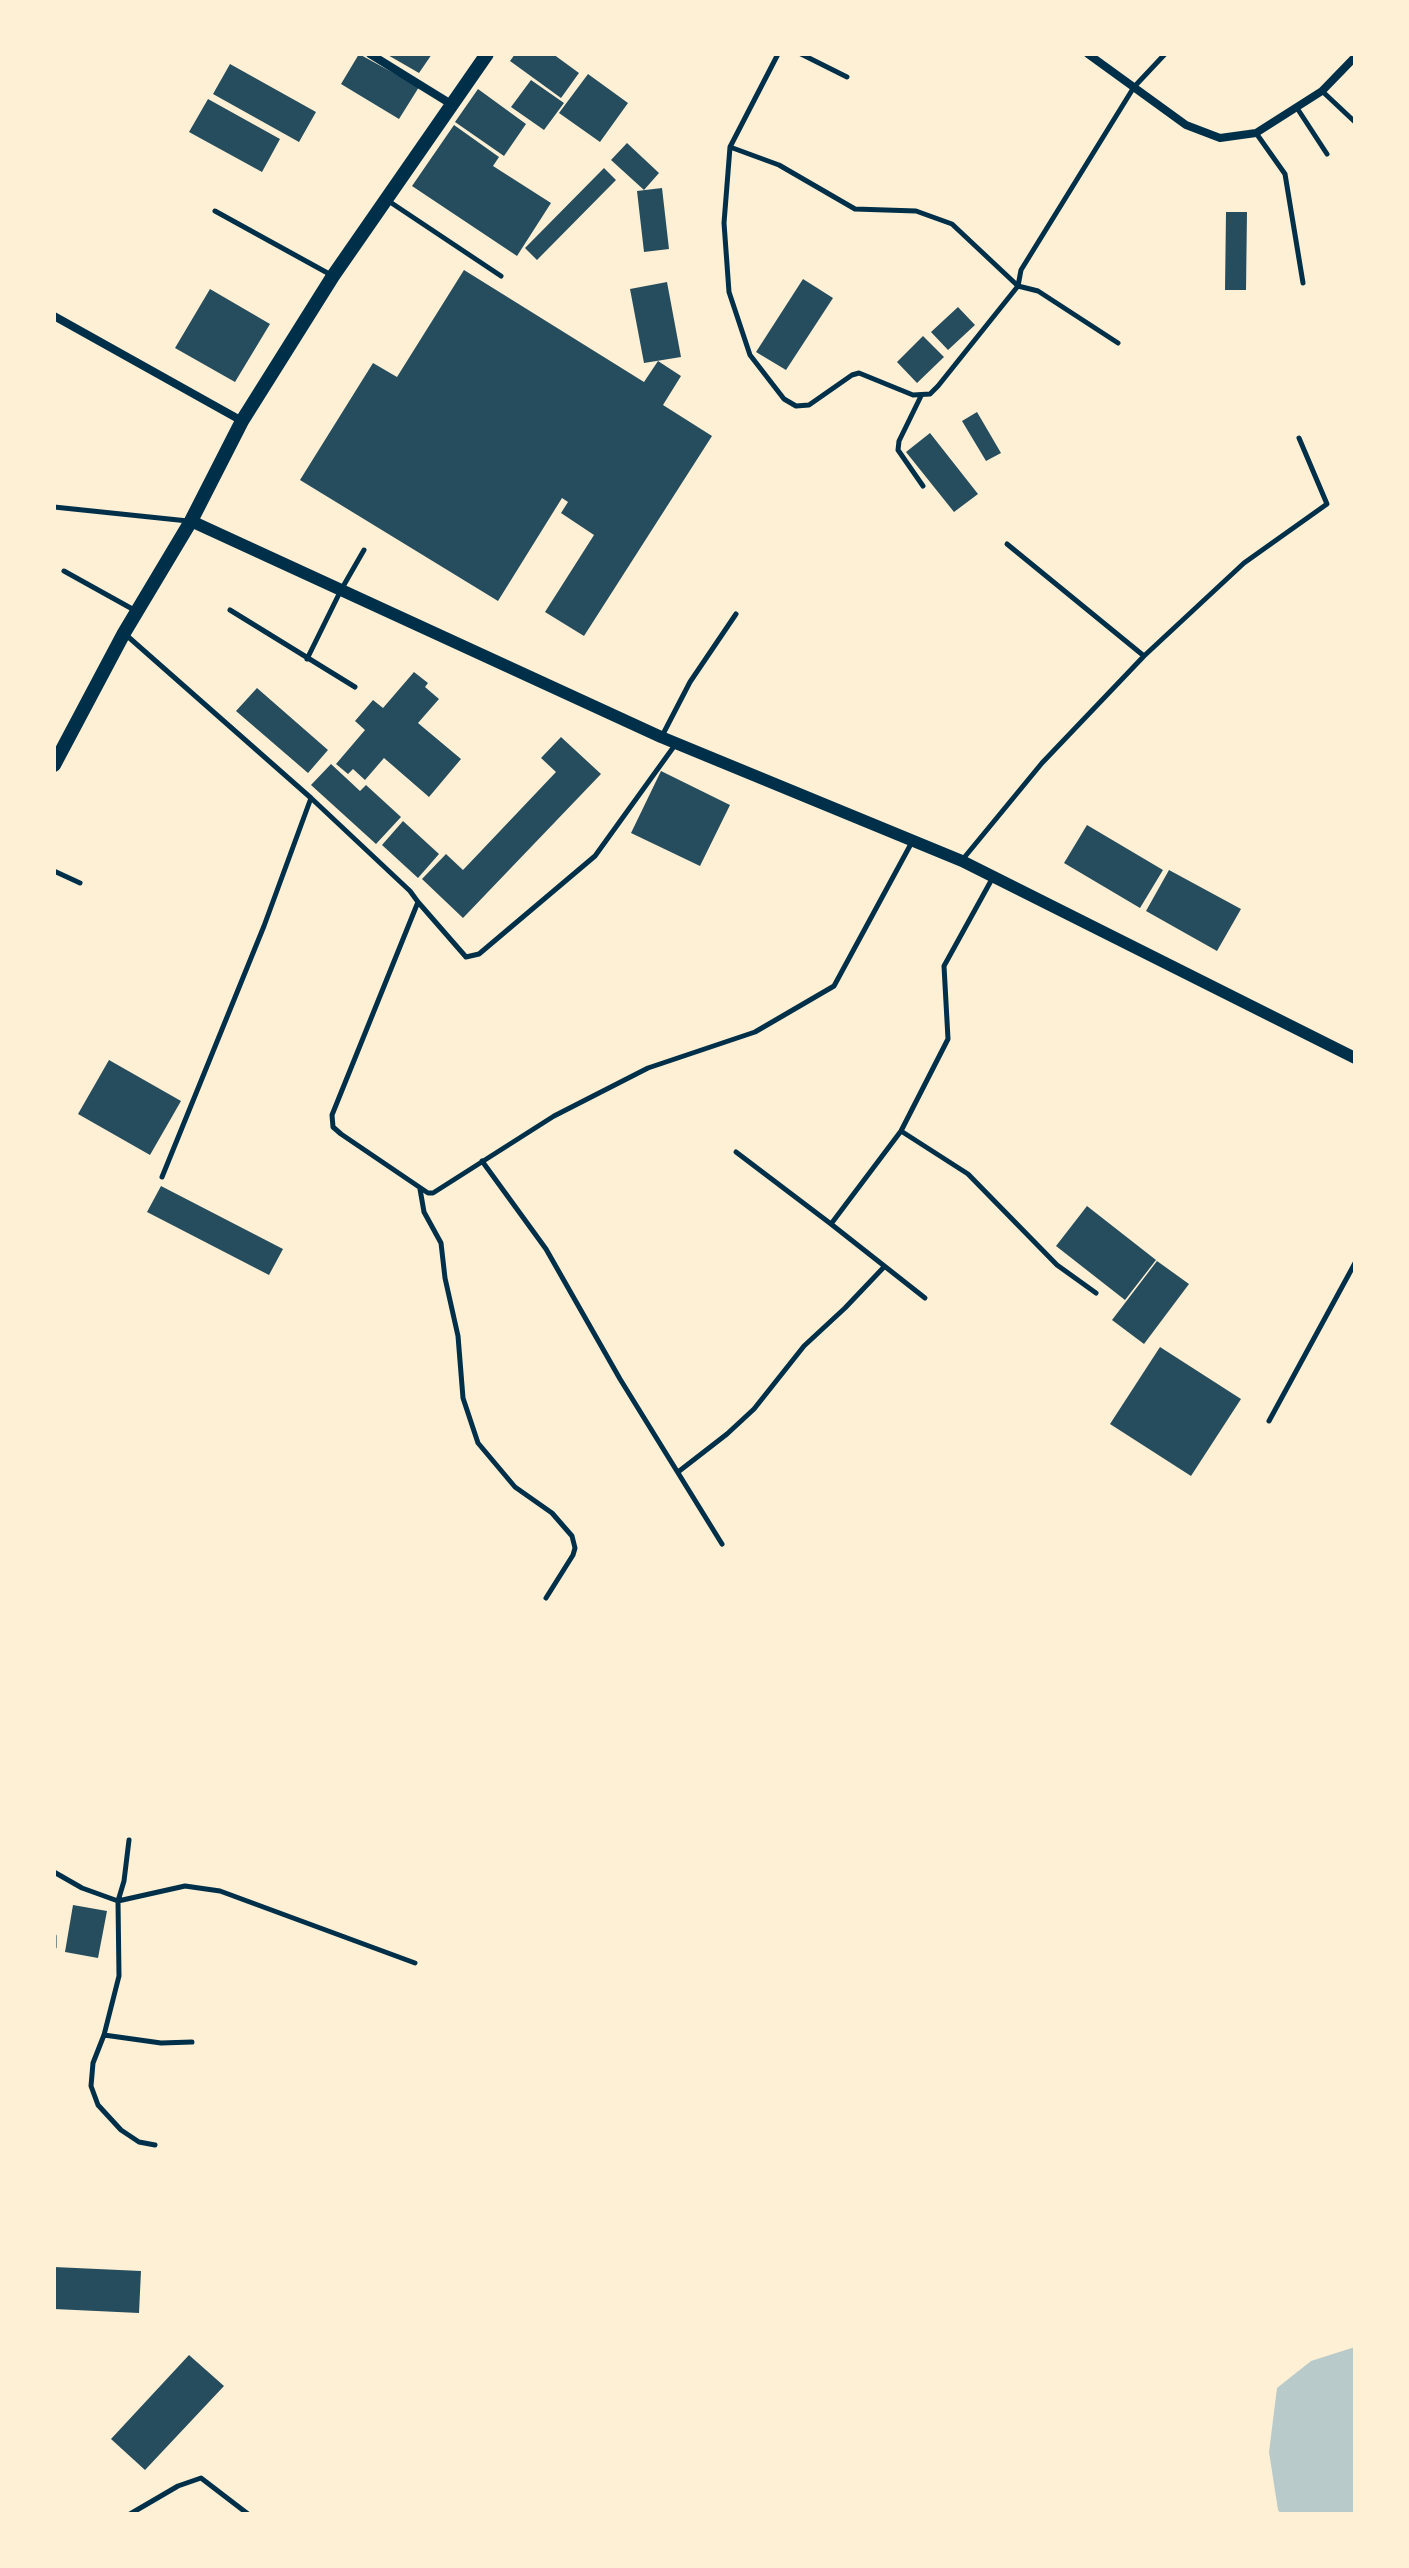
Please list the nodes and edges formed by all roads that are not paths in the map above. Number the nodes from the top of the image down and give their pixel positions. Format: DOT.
graph roads {
  1 [pos="370,54"];
  2 [pos="487,54"];
  3 [pos="778,54"];
  4 [pos="801,54"];
  5 [pos="1088,54"];
  6 [pos="1165,54"];
  7 [pos="1355,57"];
  8 [pos="847,77"];
  9 [pos="1134,87"];
  10 [pos="1322,91"];
  11 [pos="451,104"];
  12 [pos="1297,107"];
  13 [pos="1355,122"];
  14 [pos="1256,133"];
  15 [pos="730,147"];
  16 [pos="1327,154"];
  17 [pos="386,200"];
  18 [pos="215,211"];
  19 [pos="333,276"];
  20 [pos="501,276"];
  21 [pos="1303,283"];
  22 [pos="1018,286"];
  23 [pos="54,316"];
  24 [pos="1118,343"];
  25 [pos="921,396"];
  26 [pos="242,421"];
  27 [pos="1299,438"];
  28 [pos="923,486"];
  29 [pos="54,507"];
  30 [pos="191,521"];
  31 [pos="1007,544"];
  32 [pos="364,550"];
  33 [pos="64,571"];
  34 [pos="341,590"];
  35 [pos="230,610"];
  36 [pos="137,612"];
  37 [pos="736,614"];
  38 [pos="124,633"];
  39 [pos="1144,656"];
  40 [pos="307,659"];
  41 [pos="355,687"];
  42 [pos="661,737"];
  43 [pos="677,743"];
  44 [pos="54,765"];
  45 [pos="311,798"];
  46 [pos="913,841"];
  47 [pos="962,861"];
  48 [pos="54,871"];
  49 [pos="993,877"];
  50 [pos="80,883"];
  51 [pos="418,902"];
  52 [pos="1355,1058"];
  53 [pos="901,1131"];
  54 [pos="736,1152"];
  55 [pos="482,1161"];
  56 [pos="162,1177"];
  57 [pos="420,1188"];
  58 [pos="831,1224"];
  59 [pos="1355,1263"];
  60 [pos="884,1267"];
  61 [pos="1096,1293"];
  62 [pos="925,1298"];
  63 [pos="1269,1421"];
  64 [pos="678,1472"];
  65 [pos="722,1544"];
  66 [pos="546,1598"];
  67 [pos="129,1840"];
  68 [pos="54,1872"];
  69 [pos="118,1901"];
  70 [pos="54,1936"];
  71 [pos="54,1947"];
  72 [pos="415,1963"];
  73 [pos="104,2035"];
  74 [pos="192,2042"];
  75 [pos="155,2145"];
  76 [pos="130,2514"];
  77 [pos="248,2514"];
  1 -- 11 [label="street"];
  2 -- 11 [label="main road"];
  3 -- 15 [label="lane"];
  4 -- 8 [label="lane"];
  5 -- 9 [label="street"];
  6 -- 9 [label="lane"];
  7 -- 10 [label="street"];
  9 -- 14 [label="street"];
  9 -- 22 [label="lane"];
  10 -- 12 [label="street"];
  10 -- 13 [label="lane"];
  11 -- 17 [label="main road"];
  12 -- 14 [label="street"];
  12 -- 16 [label="lane"];
  14 -- 21 [label="lane"];
  15 -- 22 [label="lane"];
  15 -- 25 [label="lane"];
  17 -- 19 [label="main road"];
  17 -- 20 [label="lane"];
  18 -- 19 [label="lane"];
  19 -- 26 [label="main road"];
  22 -- 24 [label="lane"];
  22 -- 25 [label="lane"];
  23 -- 26 [label="street"];
  25 -- 28 [label="lane"];
  26 -- 30 [label="main road"];
  27 -- 39 [label="lane"];
  29 -- 30 [label="lane"];
  30 -- 34 [label="street"];
  30 -- 36 [label="main road"];
  31 -- 39 [label="lane"];
  32 -- 34 [label="lane"];
  33 -- 36 [label="lane"];
  34 -- 40 [label="lane"];
  34 -- 42 [label="street"];
  35 -- 40 [label="lane"];
  36 -- 38 [label="main road"];
  37 -- 42 [label="lane"];
  38 -- 44 [label="main road"];
  38 -- 45 [label="lane"];
  39 -- 47 [label="lane"];
  40 -- 41 [label="lane"];
  42 -- 43 [label="street"];
  43 -- 46 [label="street"];
  43 -- 51 [label="lane"];
  45 -- 51 [label="lane"];
  45 -- 56 [label="lane"];
  46 -- 47 [label="street"];
  46 -- 55 [label="lane"];
  47 -- 49 [label="street"];
  48 -- 50 [label="lane"];
  49 -- 52 [label="street"];
  49 -- 53 [label="lane"];
  51 -- 57 [label="lane"];
  53 -- 58 [label="lane"];
  53 -- 61 [label="lane"];
  54 -- 58 [label="lane"];
  55 -- 57 [label="lane"];
  55 -- 64 [label="lane"];
  57 -- 66 [label="lane"];
  58 -- 60 [label="lane"];
  59 -- 63 [label="lane"];
  60 -- 62 [label="lane"];
  60 -- 64 [label="lane"];
  64 -- 65 [label="lane"];
  67 -- 69 [label="lane"];
  68 -- 69 [label="lane"];
  69 -- 72 [label="lane"];
  69 -- 73 [label="lane"];
  70 -- 71 [label="lane"];
  73 -- 74 [label="lane"];
  73 -- 75 [label="lane"];
  76 -- 77 [label="lane"];
}
